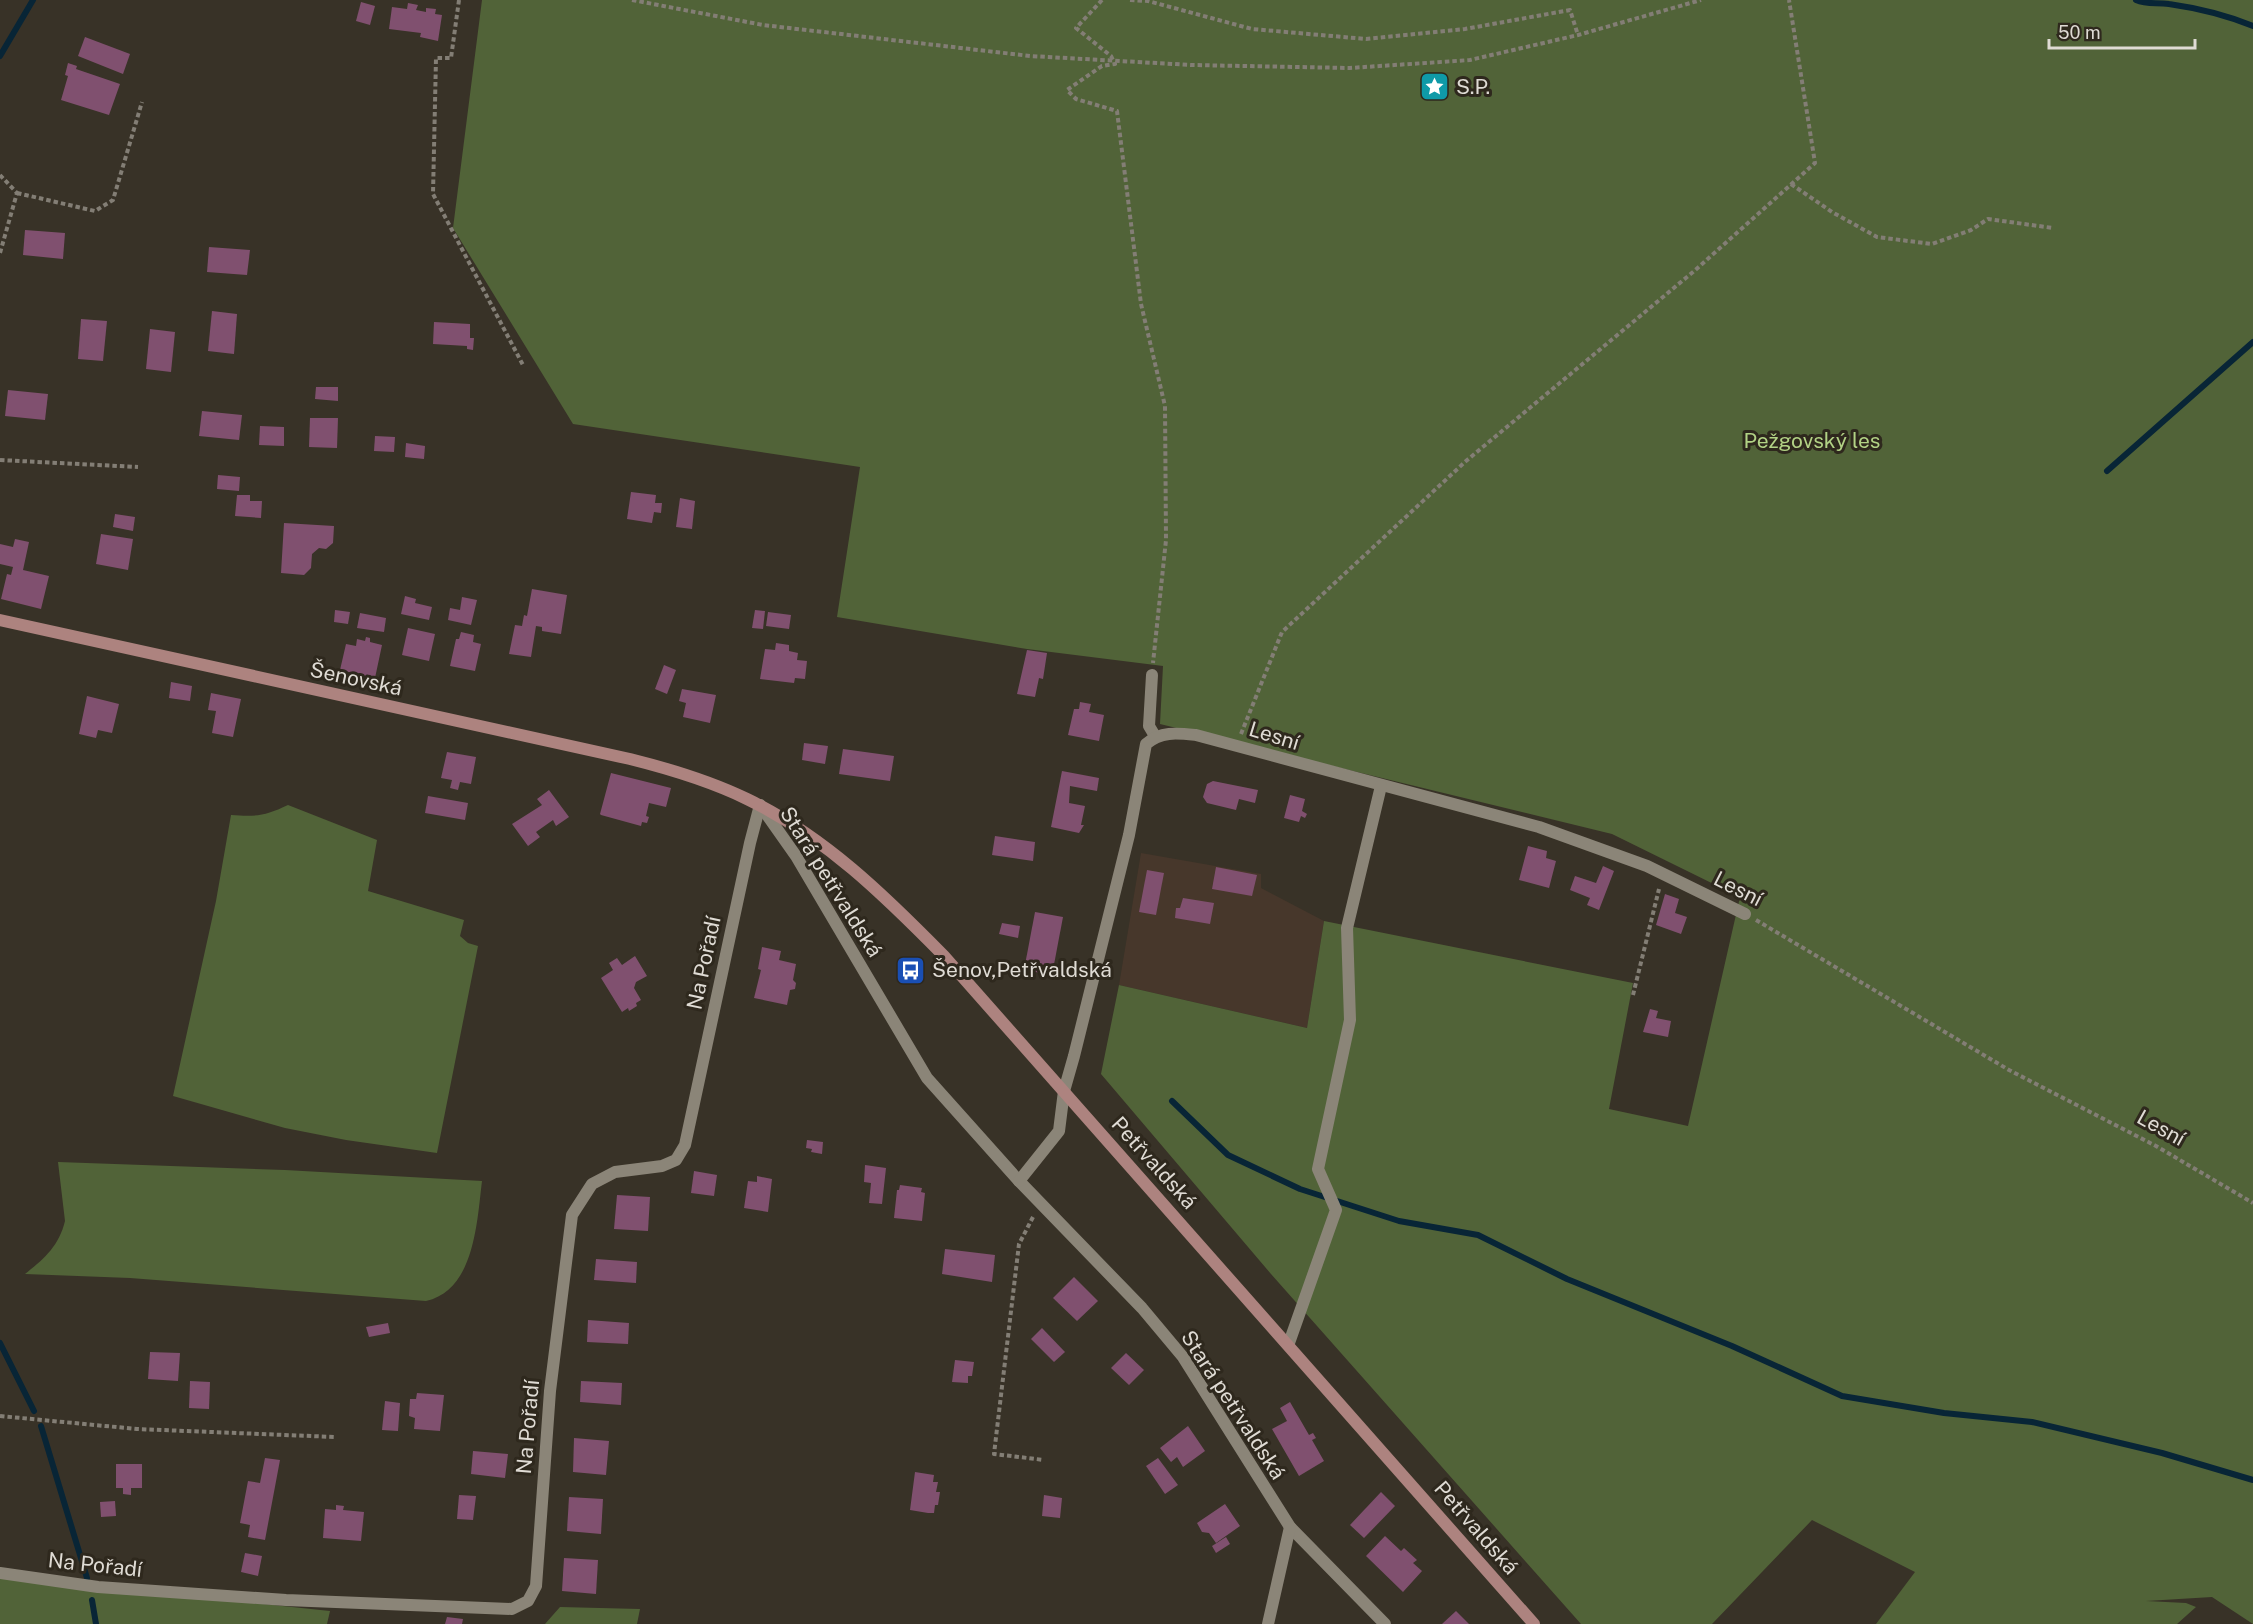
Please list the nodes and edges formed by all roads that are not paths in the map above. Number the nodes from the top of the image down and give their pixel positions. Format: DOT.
graph roads {
  1 [pos="0,620"];
  2 [pos="1152,675"];
  3 [pos="1155,736"];
  4 [pos="702,781"];
  5 [pos="1381,786"];
  6 [pos="760,806"];
  7 [pos="1745,914"];
  8 [pos="1064,1091"];
  9 [pos="1018,1181"];
  10 [pos="1288,1343"];
  11 [pos="1290,1527"];
  12 [pos="0,1573"];
  13 [pos="1268,1624"];
  14 [pos="1385,1624"];
  15 [pos="1534,1624"];
  1 -- 4 [label="main road, Šenovská"];
  2 -- 3 [label="street"];
  3 -- 5 [label="street, Lesní"];
  3 -- 8 [label="street"];
  4 -- 6 [label="main road, Petřvaldská"];
  5 -- 7 [label="street, Lesní"];
  5 -- 10 [label="street"];
  6 -- 8 [label="main road, Petřvaldská"];
  6 -- 9 [label="street, Stará petřvaldská"];
  6 -- 12 [label="street, Na Pořadí"];
  8 -- 9 [label="street"];
  8 -- 10 [label="main road, Petřvaldská"];
  9 -- 11 [label="street, Stará petřvaldská"];
  10 -- 15 [label="main road, Petřvaldská"];
  11 -- 13 [label="street"];
  11 -- 14 [label="street, Stará petřvaldská"];
}
